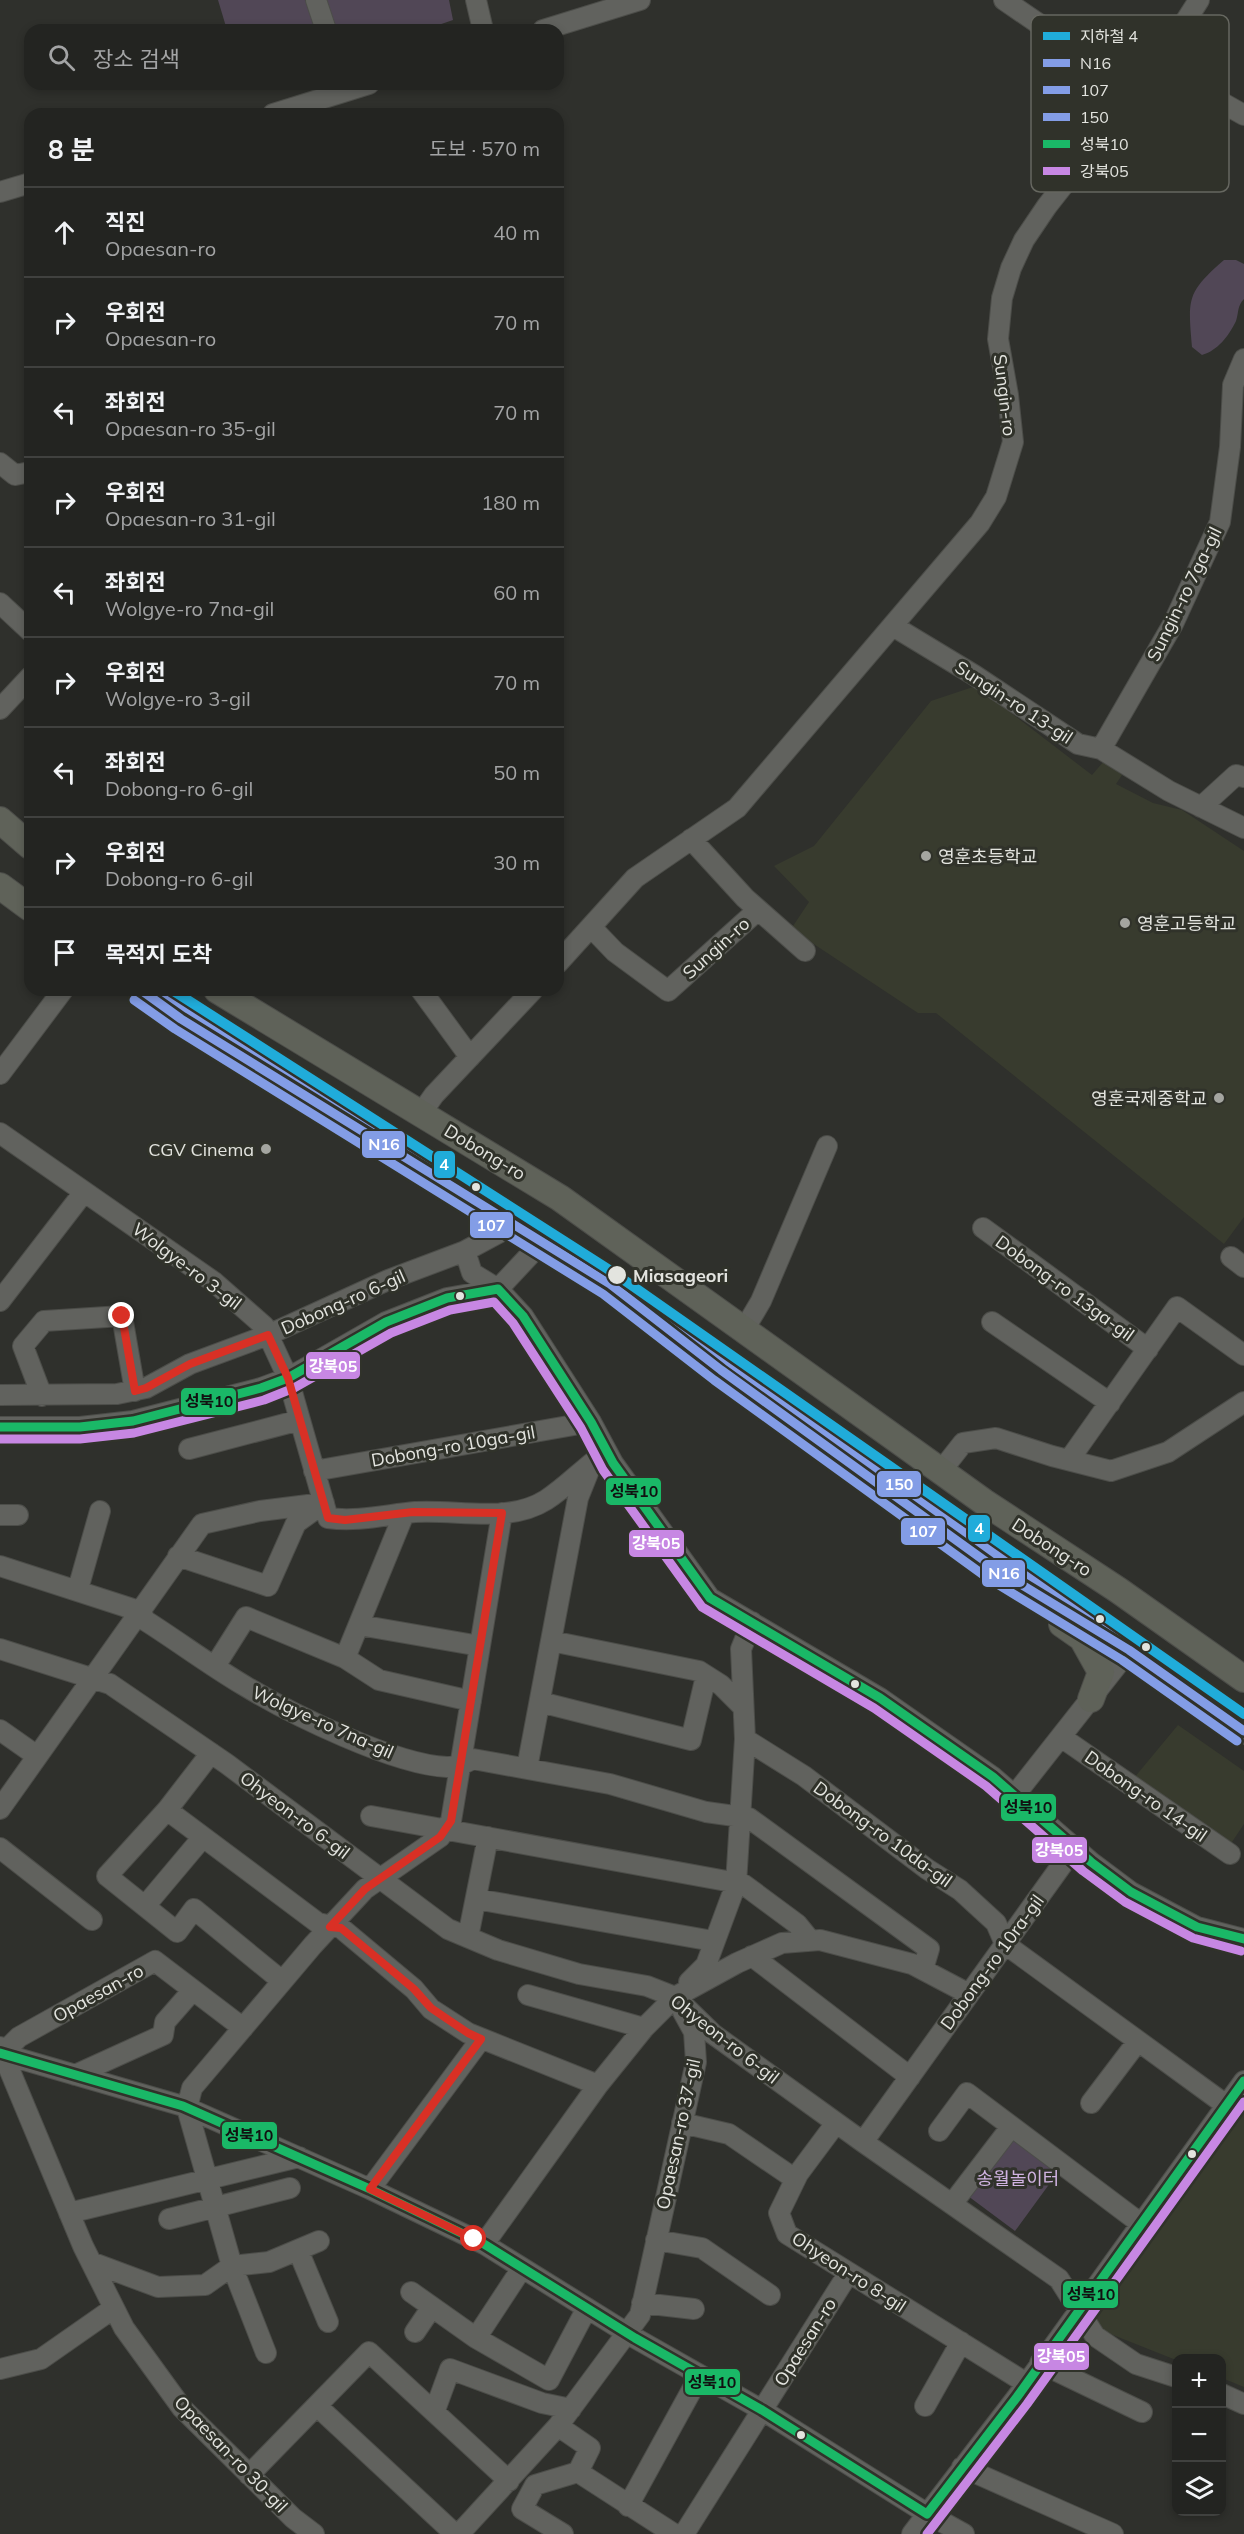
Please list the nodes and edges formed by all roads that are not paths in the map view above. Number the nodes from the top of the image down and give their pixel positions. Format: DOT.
graph roads {
  1 [pos="316,0"];
  2 [pos="476,0"];
  3 [pos="640,0"];
  4 [pos="1004,0"];
  5 [pos="1199,0"];
  6 [pos="1189,15"];
  7 [pos="1031,18"];
  8 [pos="324,24"];
  9 [pos="482,24"];
  10 [pos="562,24"];
  11 [pos="337,90"];
  12 [pos="1229,107"];
  13 [pos="289,108"];
  14 [pos="1244,115"];
  15 [pos="24,185"];
  16 [pos="0,192"];
  17 [pos="1058,192"];
  18 [pos="1244,359"];
  19 [pos="0,463"];
  20 [pos="24,473"];
  21 [pos="0,603"];
  22 [pos="24,625"];
  23 [pos="893,626"];
  24 [pos="24,684"];
  25 [pos="0,710"];
  26 [pos="1101,749"];
  27 [pos="1244,777"];
  28 [pos="1201,807"];
  29 [pos="0,820"];
  30 [pos="1244,828"];
  31 [pos="691,839"];
  32 [pos="24,841"];
  33 [pos="0,886"];
  34 [pos="24,904"];
  35 [pos="758,910"];
  36 [pos="591,927"];
  37 [pos="805,951"];
  38 [pos="564,956"];
  39 [pos="58,996"];
  40 [pos="149,996"];
  41 [pos="227,996"];
  42 [pos="425,996"];
  43 [pos="527,996"];
  44 [pos="470,1058"];
  45 [pos="0,1074"];
  46 [pos="422,1112"];
  47 [pos="0,1133"];
  48 [pos="827,1146"];
  49 [pos="84,1191"];
  50 [pos="517,1223"];
  51 [pos="983,1228"];
  52 [pos="544,1239"];
  53 [pos="465,1251"];
  54 [pos="498,1289"];
  55 [pos="0,1301"];
  56 [pos="992,1322"];
  57 [pos="745,1328"];
  58 [pos="268,1335"];
  59 [pos="1148,1349"];
  60 [pos="1244,1354"];
  61 [pos="288,1378"];
  62 [pos="135,1391"];
  63 [pos="0,1395"];
  64 [pos="42,1396"];
  65 [pos="1110,1403"];
  66 [pos="1242,1410"];
  67 [pos="300,1420"];
  68 [pos="591,1422"];
  69 [pos="0,1427"];
  70 [pos="601,1441"];
  71 [pos="189,1449"];
  72 [pos="1069,1460"];
  73 [pos="593,1462"];
  74 [pos="314,1471"];
  75 [pos="941,1471"];
  76 [pos="324,1503"];
  77 [pos="100,1511"];
  78 [pos="502,1513"];
  79 [pos="404,1514"];
  80 [pos="931,1523"];
  81 [pos="178,1556"];
  82 [pos="0,1566"];
  83 [pos="78,1589"];
  84 [pos="139,1611"];
  85 [pos="752,1622"];
  86 [pos="359,1625"];
  87 [pos="551,1641"];
  88 [pos="480,1646"];
  89 [pos="0,1649"];
  90 [pos="1129,1650"];
  91 [pos="345,1658"];
  92 [pos="215,1666"];
  93 [pos="706,1676"];
  94 [pos="90,1678"];
  95 [pos="1244,1678"];
  96 [pos="1091,1699"];
  97 [pos="471,1701"];
  98 [pos="540,1702"];
  99 [pos="743,1707"];
  100 [pos="0,1730"];
  101 [pos="1244,1731"];
  102 [pos="1061,1737"];
  103 [pos="745,1739"];
  104 [pos="211,1753"];
  105 [pos="37,1756"];
  106 [pos="460,1766"];
  107 [pos="527,1768"];
  108 [pos="1014,1796"];
  109 [pos="0,1809"];
  110 [pos="167,1810"];
  111 [pos="371,1816"];
  112 [pos="740,1818"];
  113 [pos="446,1828"];
  114 [pos="203,1837"];
  115 [pos="488,1837"];
  116 [pos="0,1848"];
  117 [pos="1074,1848"];
  118 [pos="1230,1854"];
  119 [pos="379,1879"];
  120 [pos="736,1884"];
  121 [pos="476,1899"];
  122 [pos="145,1906"];
  123 [pos="92,1920"];
  124 [pos="330,1927"];
  125 [pos="468,1937"];
  126 [pos="1244,1939"];
  127 [pos="713,1941"];
  128 [pos="810,1941"];
  129 [pos="1005,1944"];
  130 [pos="752,1956"];
  131 [pos="923,1970"];
  132 [pos="282,1981"];
  133 [pos="193,1990"];
  134 [pos="969,1994"];
  135 [pos="528,1995"];
  136 [pos="675,1997"];
  137 [pos="243,2028"];
  138 [pos="644,2028"];
  139 [pos="481,2039"];
  140 [pos="1138,2041"];
  141 [pos="1,2052"];
  142 [pos="75,2075"];
  143 [pos="910,2077"];
  144 [pos="1244,2081"];
  145 [pos="598,2085"];
  146 [pos="1091,2103"];
  147 [pos="1226,2104"];
  148 [pos="187,2108"];
  149 [pos="682,2123"];
  150 [pos="836,2123"];
  151 [pos="1011,2127"];
  152 [pos="939,2131"];
  153 [pos="863,2142"];
  154 [pos="298,2157"];
  155 [pos="208,2178"];
  156 [pos="795,2179"];
  157 [pos="290,2188"];
  158 [pos="370,2189"];
  159 [pos="952,2205"];
  160 [pos="216,2207"];
  161 [pos="69,2213"];
  162 [pos="169,2219"];
  163 [pos="1140,2223"];
  164 [pos="656,2240"];
  165 [pos="319,2241"];
  166 [pos="484,2244"];
  167 [pos="298,2250"];
  168 [pos="91,2262"];
  169 [pos="232,2266"];
  170 [pos="522,2268"];
  171 [pos="848,2274"];
  172 [pos="411,2292"];
  173 [pos="770,2295"];
  174 [pos="642,2303"];
  175 [pos="432,2307"];
  176 [pos="114,2308"];
  177 [pos="587,2308"];
  178 [pos="1078,2308"];
  179 [pos="694,2309"];
  180 [pos="328,2322"];
  181 [pos="415,2332"];
  182 [pos="628,2334"];
  183 [pos="476,2338"];
  184 [pos="961,2342"];
  185 [pos="266,2353"];
  186 [pos="1040,2363"];
  187 [pos="0,2368"];
  188 [pos="700,2375"];
  189 [pos="1172,2376"];
  190 [pos="1026,2383"];
  191 [pos="1226,2396"];
  192 [pos="1244,2404"];
  193 [pos="317,2406"];
  194 [pos="925,2406"];
  195 [pos="571,2409"];
  196 [pos="435,2410"];
  197 [pos="762,2410"];
  198 [pos="1142,2412"];
  199 [pos="558,2426"];
  200 [pos="962,2467"];
  201 [pos="578,2472"];
  202 [pos="249,2475"];
  203 [pos="509,2481"];
  204 [pos="628,2506"];
  205 [pos="927,2514"];
  206 [pos="293,2518"];
  207 [pos="665,2532"];
  208 [pos="305,2534"];
  209 [pos="314,2534"];
  210 [pos="457,2534"];
  211 [pos="563,2534"];
  212 [pos="684,2534"];
  213 [pos="912,2534"];
  214 [pos="964,2534"];
  215 [pos="1113,2534"];
  1 -- 8 [label="street"];
  2 -- 9 [label="street"];
  3 -- 10 [label="street"];
  4 -- 7 [label="street"];
  5 -- 6 [label="street, Sungin-ro"];
  11 -- 13 [label="street"];
  12 -- 14 [label="street"];
  15 -- 16 [label="street"];
  17 -- 23 [label="street, Sungin-ro"];
  18 -- 26 [label="street, Sungin-ro 7ga-gil"];
  19 -- 20 [label="street"];
  21 -- 22 [label="street"];
  23 -- 26 [label="street, Sungin-ro 13-gil"];
  23 -- 31 [label="street, Sungin-ro"];
  24 -- 25 [label="street"];
  26 -- 28 [label="street, Sungin-ro 13-gil"];
  27 -- 28 [label="street"];
  28 -- 30 [label="street, Sungin-ro 13-gil"];
  29 -- 32 [label="main road"];
  31 -- 35 [label="street, Sungin-ro"];
  31 -- 36 [label="street, Sungin-ro"];
  33 -- 34 [label="main road"];
  35 -- 36 [label="street, Sungin-ro"];
  35 -- 37 [label="street, Sungin-ro"];
  36 -- 38 [label="street, Sungin-ro"];
  39 -- 45 [label="street"];
  40 -- 50 [label="main road"];
  41 -- 46 [label="main road, Dobong-ro"];
  42 -- 44 [label="street"];
  43 -- 44 [label="street"];
  44 -- 46 [label="street"];
  46 -- 57 [label="main road, Dobong-ro"];
  47 -- 49 [label="street, Wolgye-ro 3-gil"];
  48 -- 57 [label="street"];
  49 -- 55 [label="street"];
  49 -- 58 [label="street, Wolgye-ro 3-gil"];
  50 -- 52 [label="main road"];
  50 -- 53 [label="street, Dobong-ro 6-gil"];
  51 -- 59 [label="street, Dobong-ro 13ga-gil"];
  52 -- 54 [label="street"];
  52 -- 80 [label="main road"];
  53 -- 54 [label="street"];
  53 -- 58 [label="street, Dobong-ro 6-gil"];
  54 -- 61 [label="street"];
  54 -- 68 [label="street"];
  56 -- 65 [label="street"];
  57 -- 75 [label="main road, Dobong-ro"];
  58 -- 61 [label="street, Wolgye-ro 3-gil"];
  58 -- 62 [label="street, Dobong-ro 6-gil"];
  59 -- 60 [label="street, Dobong-ro 13ga-gil"];
  59 -- 65 [label="street, Dobong-ro 13ga-gil"];
  61 -- 67 [label="street, Wolgye-ro 3-gil"];
  61 -- 69 [label="street"];
  62 -- 64 [label="street, Dobong-ro 6-gil"];
  62 -- 64 [label="street"];
  63 -- 64 [label="street, Dobong-ro 6-gil"];
  65 -- 72 [label="street, Dobong-ro 13ga-gil"];
  66 -- 72 [label="street"];
  67 -- 71 [label="street"];
  67 -- 74 [label="street, Wolgye-ro 3-gil"];
  68 -- 70 [label="street"];
  68 -- 74 [label="street, Dobong-ro 10ga-gil"];
  70 -- 73 [label="street"];
  70 -- 85 [label="street"];
  72 -- 75 [label="street"];
  73 -- 78 [label="street"];
  73 -- 87 [label="street"];
  74 -- 76 [label="street, Wolgye-ro 3-gil"];
  75 -- 95 [label="main road, Dobong-ro"];
  76 -- 79 [label="street"];
  76 -- 81 [label="street"];
  76 -- 81 [label="street"];
  77 -- 83 [label="street"];
  78 -- 79 [label="street"];
  78 -- 88 [label="street"];
  79 -- 86 [label="street"];
  80 -- 90 [label="main road"];
  80 -- 96 [label="main road"];
  81 -- 84 [label="street"];
  82 -- 83 [label="street"];
  83 -- 84 [label="street"];
  84 -- 92 [label="street, Wolgye-ro 7na-gil"];
  84 -- 94 [label="street"];
  85 -- 99 [label="street"];
  85 -- 108 [label="street"];
  86 -- 88 [label="street"];
  86 -- 91 [label="street"];
  87 -- 93 [label="street"];
  87 -- 98 [label="street"];
  88 -- 97 [label="street"];
  89 -- 94 [label="street, Ohyeon-ro 6-gil"];
  90 -- 96 [label="street"];
  90 -- 101 [label="main road"];
  91 -- 92 [label="street"];
  91 -- 97 [label="street"];
  92 -- 106 [label="street, Wolgye-ro 7na-gil"];
  93 -- 98 [label="street"];
  93 -- 99 [label="street"];
  94 -- 104 [label="street, Ohyeon-ro 6-gil"];
  94 -- 105 [label="street"];
  96 -- 102 [label="street"];
  97 -- 106 [label="street"];
  98 -- 107 [label="street"];
  99 -- 103 [label="street"];
  100 -- 105 [label="street"];
  102 -- 108 [label="street"];
  102 -- 118 [label="street, Dobong-ro 14-gil"];
  103 -- 112 [label="street"];
  103 -- 129 [label="street, Dobong-ro 10da-gil"];
  104 -- 110 [label="street"];
  104 -- 119 [label="street, Ohyeon-ro 6-gil"];
  105 -- 109 [label="street"];
  106 -- 107 [label="street"];
  106 -- 113 [label="street"];
  107 -- 112 [label="street"];
  108 -- 117 [label="street"];
  110 -- 114 [label="street"];
  110 -- 122 [label="street"];
  111 -- 113 [label="street"];
  112 -- 120 [label="street"];
  112 -- 131 [label="street"];
  113 -- 115 [label="street"];
  113 -- 119 [label="street"];
  114 -- 122 [label="street"];
  114 -- 124 [label="street"];
  115 -- 120 [label="street"];
  115 -- 121 [label="street"];
  116 -- 123 [label="street"];
  117 -- 126 [label="street"];
  117 -- 129 [label="street, Dobong-ro 10ra-gil"];
  119 -- 124 [label="street"];
  119 -- 125 [label="street, Ohyeon-ro 6-gil"];
  120 -- 127 [label="street"];
  120 -- 128 [label="street"];
  121 -- 125 [label="street"];
  121 -- 127 [label="street"];
  122 -- 132 [label="street"];
  124 -- 132 [label="street"];
  124 -- 139 [label="street"];
  125 -- 136 [label="street, Ohyeon-ro 6-gil"];
  127 -- 136 [label="street"];
  128 -- 130 [label="street"];
  128 -- 131 [label="street"];
  129 -- 134 [label="street, Dobong-ro 10ra-gil"];
  129 -- 140 [label="street"];
  130 -- 136 [label="street"];
  130 -- 143 [label="street"];
  131 -- 134 [label="street"];
  132 -- 137 [label="street"];
  133 -- 137 [label="street, Opaesan-ro"];
  133 -- 141 [label="street, Opaesan-ro"];
  133 -- 142 [label="street"];
  134 -- 143 [label="street, Dobong-ro 10ra-gil"];
  135 -- 138 [label="street"];
  136 -- 138 [label="street"];
  136 -- 149 [label="street, Opaesan-ro 37-gil"];
  136 -- 150 [label="street, Ohyeon-ro 6-gil"];
  137 -- 148 [label="street"];
  138 -- 145 [label="street"];
  139 -- 145 [label="street"];
  139 -- 158 [label="street"];
  140 -- 146 [label="street"];
  140 -- 147 [label="street"];
  141 -- 142 [label="street"];
  141 -- 161 [label="street, Opaesan-ro 30-gil"];
  142 -- 148 [label="street"];
  143 -- 153 [label="street, Dobong-ro 10ra-gil"];
  144 -- 147 [label="street"];
  145 -- 166 [label="street"];
  147 -- 163 [label="street"];
  148 -- 154 [label="street"];
  148 -- 155 [label="street"];
  149 -- 156 [label="street"];
  149 -- 164 [label="street, Opaesan-ro 37-gil"];
  150 -- 153 [label="street, Ohyeon-ro 6-gil"];
  150 -- 156 [label="street, Ohyeon-ro 8-gil"];
  151 -- 152 [label="street"];
  151 -- 159 [label="street"];
  151 -- 163 [label="street"];
  153 -- 159 [label="street, Ohyeon-ro 6-gil"];
  154 -- 155 [label="street"];
  154 -- 158 [label="street"];
  155 -- 160 [label="street"];
  155 -- 161 [label="street"];
  156 -- 171 [label="street, Ohyeon-ro 8-gil"];
  157 -- 160 [label="street"];
  158 -- 166 [label="street"];
  159 -- 178 [label="street, Ohyeon-ro 6-gil"];
  160 -- 162 [label="street"];
  160 -- 169 [label="street"];
  161 -- 168 [label="street, Opaesan-ro 30-gil"];
  163 -- 178 [label="street"];
  164 -- 173 [label="street"];
  164 -- 174 [label="street, Opaesan-ro 37-gil"];
  165 -- 167 [label="street"];
  166 -- 170 [label="street"];
  167 -- 169 [label="street"];
  167 -- 180 [label="street"];
  168 -- 169 [label="street"];
  168 -- 176 [label="street, Opaesan-ro 30-gil"];
  169 -- 185 [label="street"];
  170 -- 177 [label="street"];
  170 -- 183 [label="street"];
  171 -- 184 [label="street, Ohyeon-ro 8-gil"];
  171 -- 197 [label="street, Opaesan-ro"];
  172 -- 175 [label="street"];
  174 -- 179 [label="street"];
  174 -- 182 [label="street, Opaesan-ro 37-gil"];
  175 -- 181 [label="street"];
  175 -- 183 [label="street"];
  176 -- 187 [label="street"];
  176 -- 202 [label="street, Opaesan-ro 30-gil"];
  177 -- 182 [label="street"];
  177 -- 183 [label="street"];
  178 -- 186 [label="street"];
  178 -- 189 [label="street, Ohyeon-ro 6-gil"];
  182 -- 188 [label="street"];
  182 -- 195 [label="street, Opaesan-ro 37-gil"];
  184 -- 190 [label="street, Ohyeon-ro 8-gil"];
  184 -- 194 [label="street"];
  186 -- 190 [label="street"];
  186 -- 198 [label="street"];
  188 -- 197 [label="street"];
  188 -- 204 [label="street"];
  190 -- 200 [label="street"];
  191 -- 192 [label="street"];
  193 -- 196 [label="street"];
  193 -- 202 [label="street"];
  193 -- 210 [label="street"];
  195 -- 196 [label="street"];
  195 -- 199 [label="street, Opaesan-ro 37-gil"];
  196 -- 203 [label="street"];
  197 -- 205 [label="street"];
  197 -- 212 [label="street, Opaesan-ro"];
  199 -- 201 [label="street"];
  199 -- 203 [label="street, Opaesan-ro 37-gil"];
  200 -- 205 [label="street"];
  200 -- 215 [label="street"];
  201 -- 204 [label="street"];
  201 -- 211 [label="street"];
  202 -- 206 [label="street, Opaesan-ro 30-gil"];
  203 -- 210 [label="street, Opaesan-ro 37-gil"];
  204 -- 207 [label="street"];
  205 -- 213 [label="street"];
  205 -- 214 [label="street"];
  206 -- 208 [label="street"];
  206 -- 209 [label="street, Opaesan-ro 30-gil"];
}
